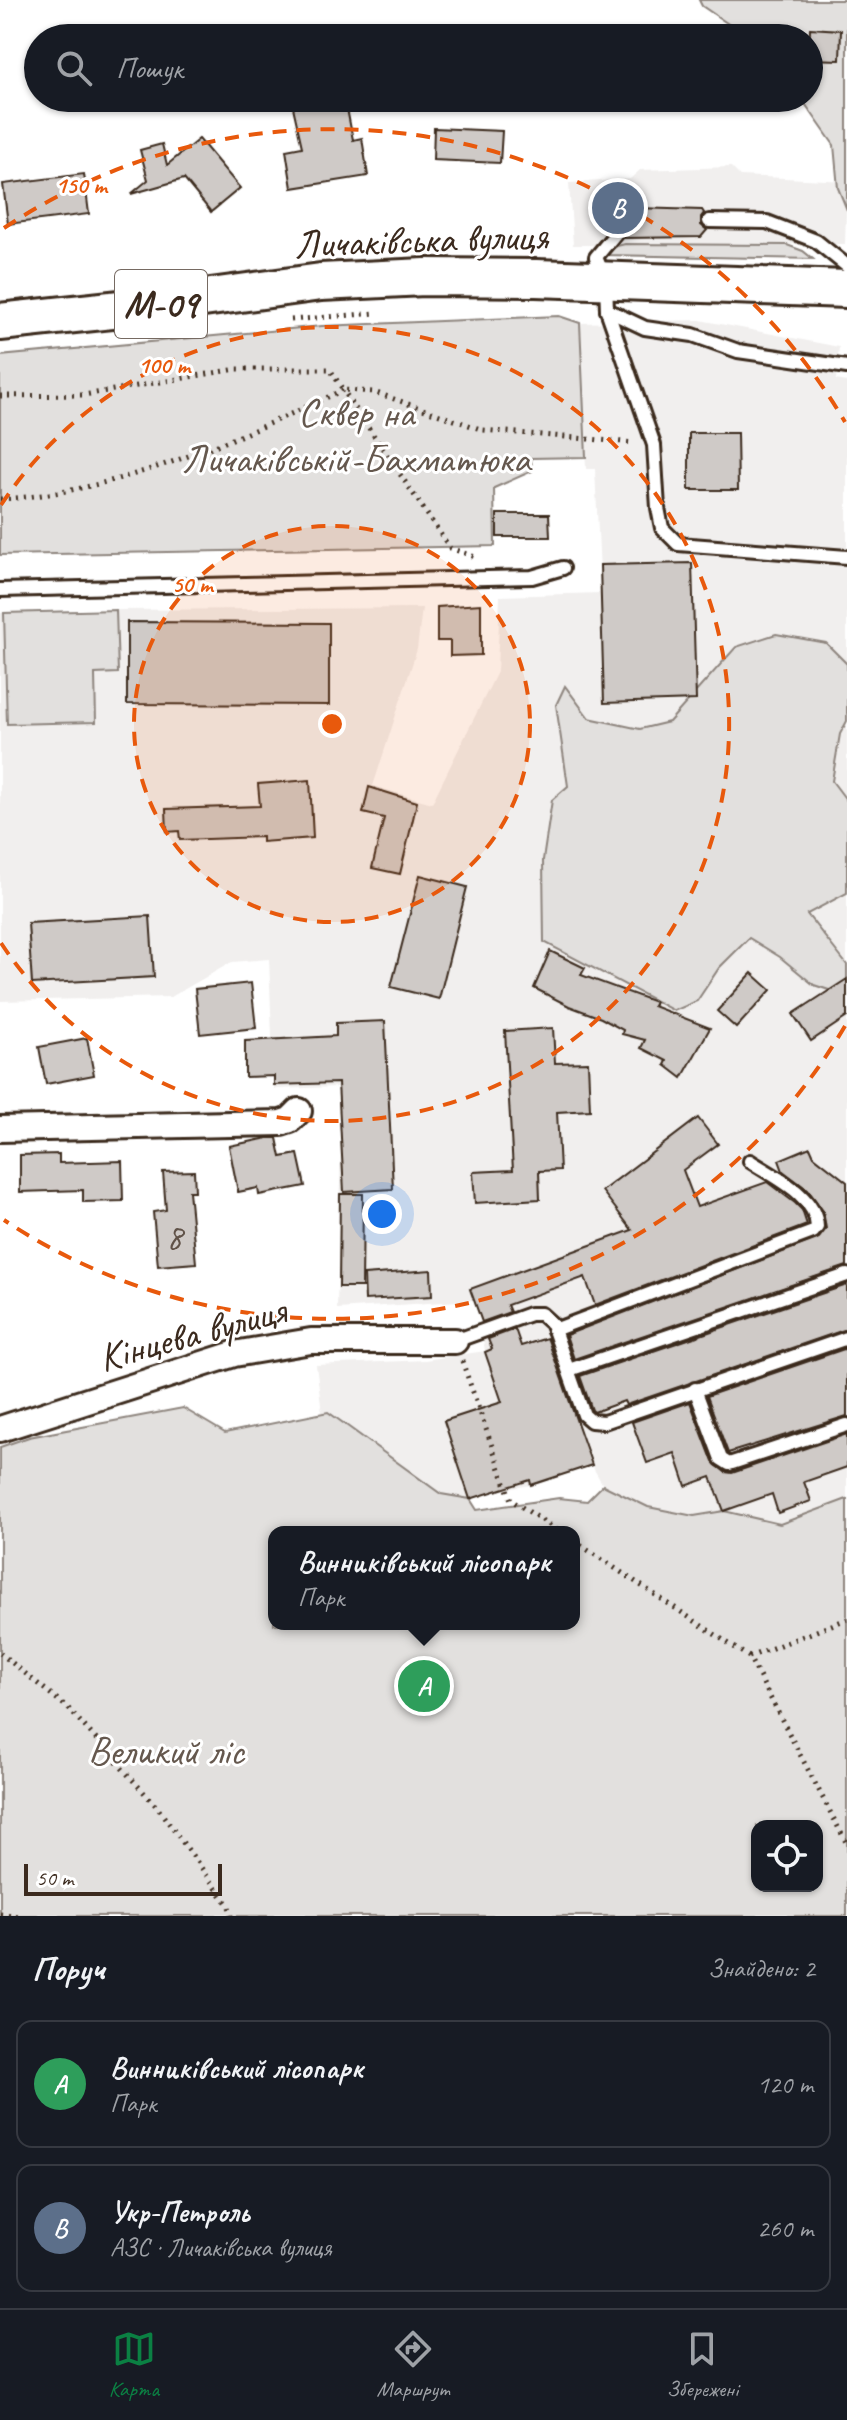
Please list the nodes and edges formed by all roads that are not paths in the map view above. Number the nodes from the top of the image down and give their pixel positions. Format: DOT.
graph roads {
  1 [pos="709,221"];
  2 [pos="616,233"];
  3 [pos="847,266"];
  4 [pos="847,289"];
  5 [pos="607,296"];
  6 [pos="0,322"];
  7 [pos="847,367"];
  8 [pos="847,557"];
  9 [pos="563,568"];
  10 [pos="0,590"];
  11 [pos="299,1111"];
  12 [pos="0,1129"];
  13 [pos="750,1161"];
  14 [pos="847,1275"];
  15 [pos="554,1330"];
  16 [pos="847,1338"];
  17 [pos="455,1341"];
  18 [pos="569,1370"];
  19 [pos="695,1389"];
  20 [pos="847,1425"];
  21 [pos="0,1429"];
  1 -- 3 [label="lane"];
  2 -- 5 [label="lane"];
  4 -- 5 [label="main road, Личаківська вулиця / М-09"];
  5 -- 6 [label="main road, Личаківська вулиця / М-09"];
  5 -- 7 [label="lane"];
  5 -- 8 [label="lane"];
  9 -- 10 [label="lane"];
  11 -- 12 [label="street"];
  13 -- 15 [label="lane"];
  14 -- 18 [label="lane"];
  15 -- 17 [label="lane"];
  15 -- 18 [label="lane"];
  16 -- 19 [label="lane"];
  17 -- 21 [label="street, Кінцева вулиця"];
  18 -- 19 [label="lane"];
  19 -- 20 [label="lane"];
}
